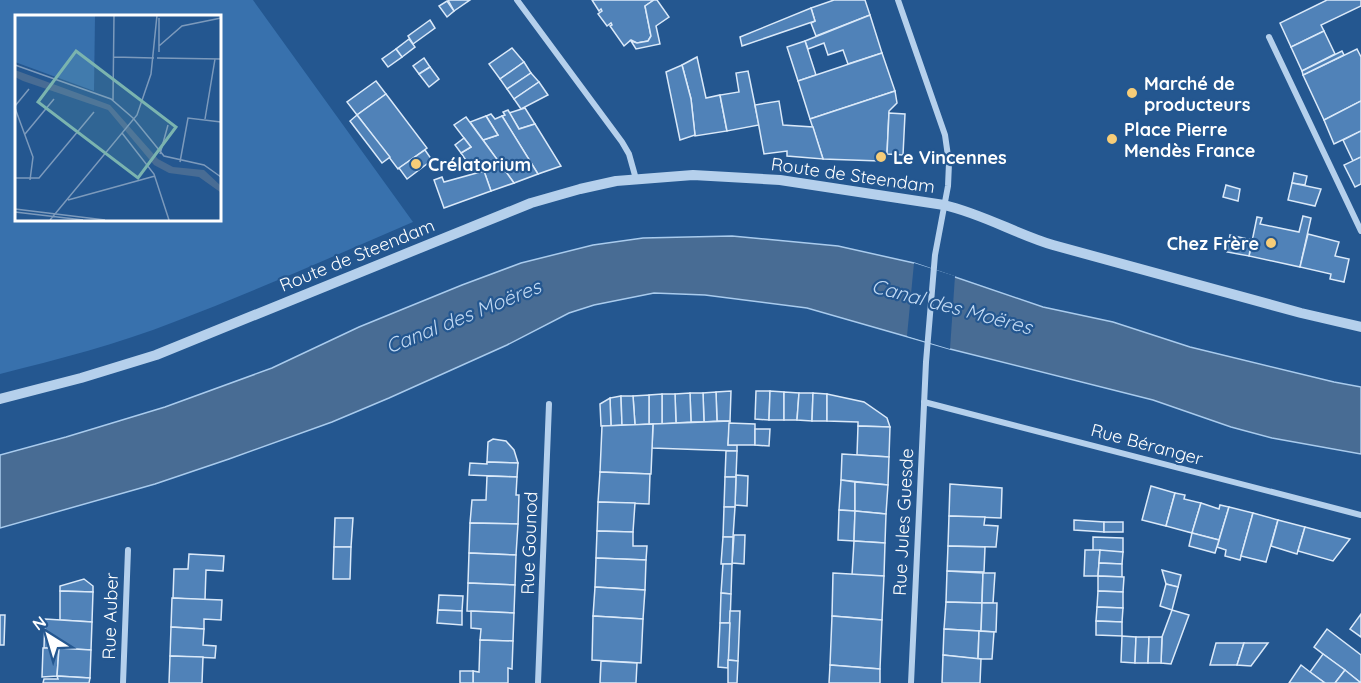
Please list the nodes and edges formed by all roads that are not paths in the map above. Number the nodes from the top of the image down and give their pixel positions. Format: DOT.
graph roads {
  1 [pos="517,0"];
  2 [pos="898,0"];
  3 [pos="1269,37"];
  4 [pos="636,179"];
  5 [pos="944,205"];
  6 [pos="1361,231"];
  7 [pos="1361,327"];
  8 [pos="0,399"];
  9 [pos="924,402"];
  10 [pos="549,404"];
  11 [pos="1361,516"];
  12 [pos="128,550"];
  13 [pos="123,683"];
  14 [pos="538,683"];
  15 [pos="911,683"];
  1 -- 4 [label="street"];
  2 -- 5 [label="street, Rue Jules Guesde"];
  3 -- 6 [label="street"];
  4 -- 5 [label="street, Route de Steendam"];
  4 -- 8 [label="street, Route de Steendam"];
  5 -- 7 [label="street, Route de Steendam"];
  5 -- 9 [label="street, Rue Jules Guesde"];
  9 -- 11 [label="street, Rue Béranger"];
  9 -- 15 [label="street, Rue Jules Guesde"];
  10 -- 14 [label="street, Rue Gounod"];
  12 -- 13 [label="street, Rue Auber"];
}
